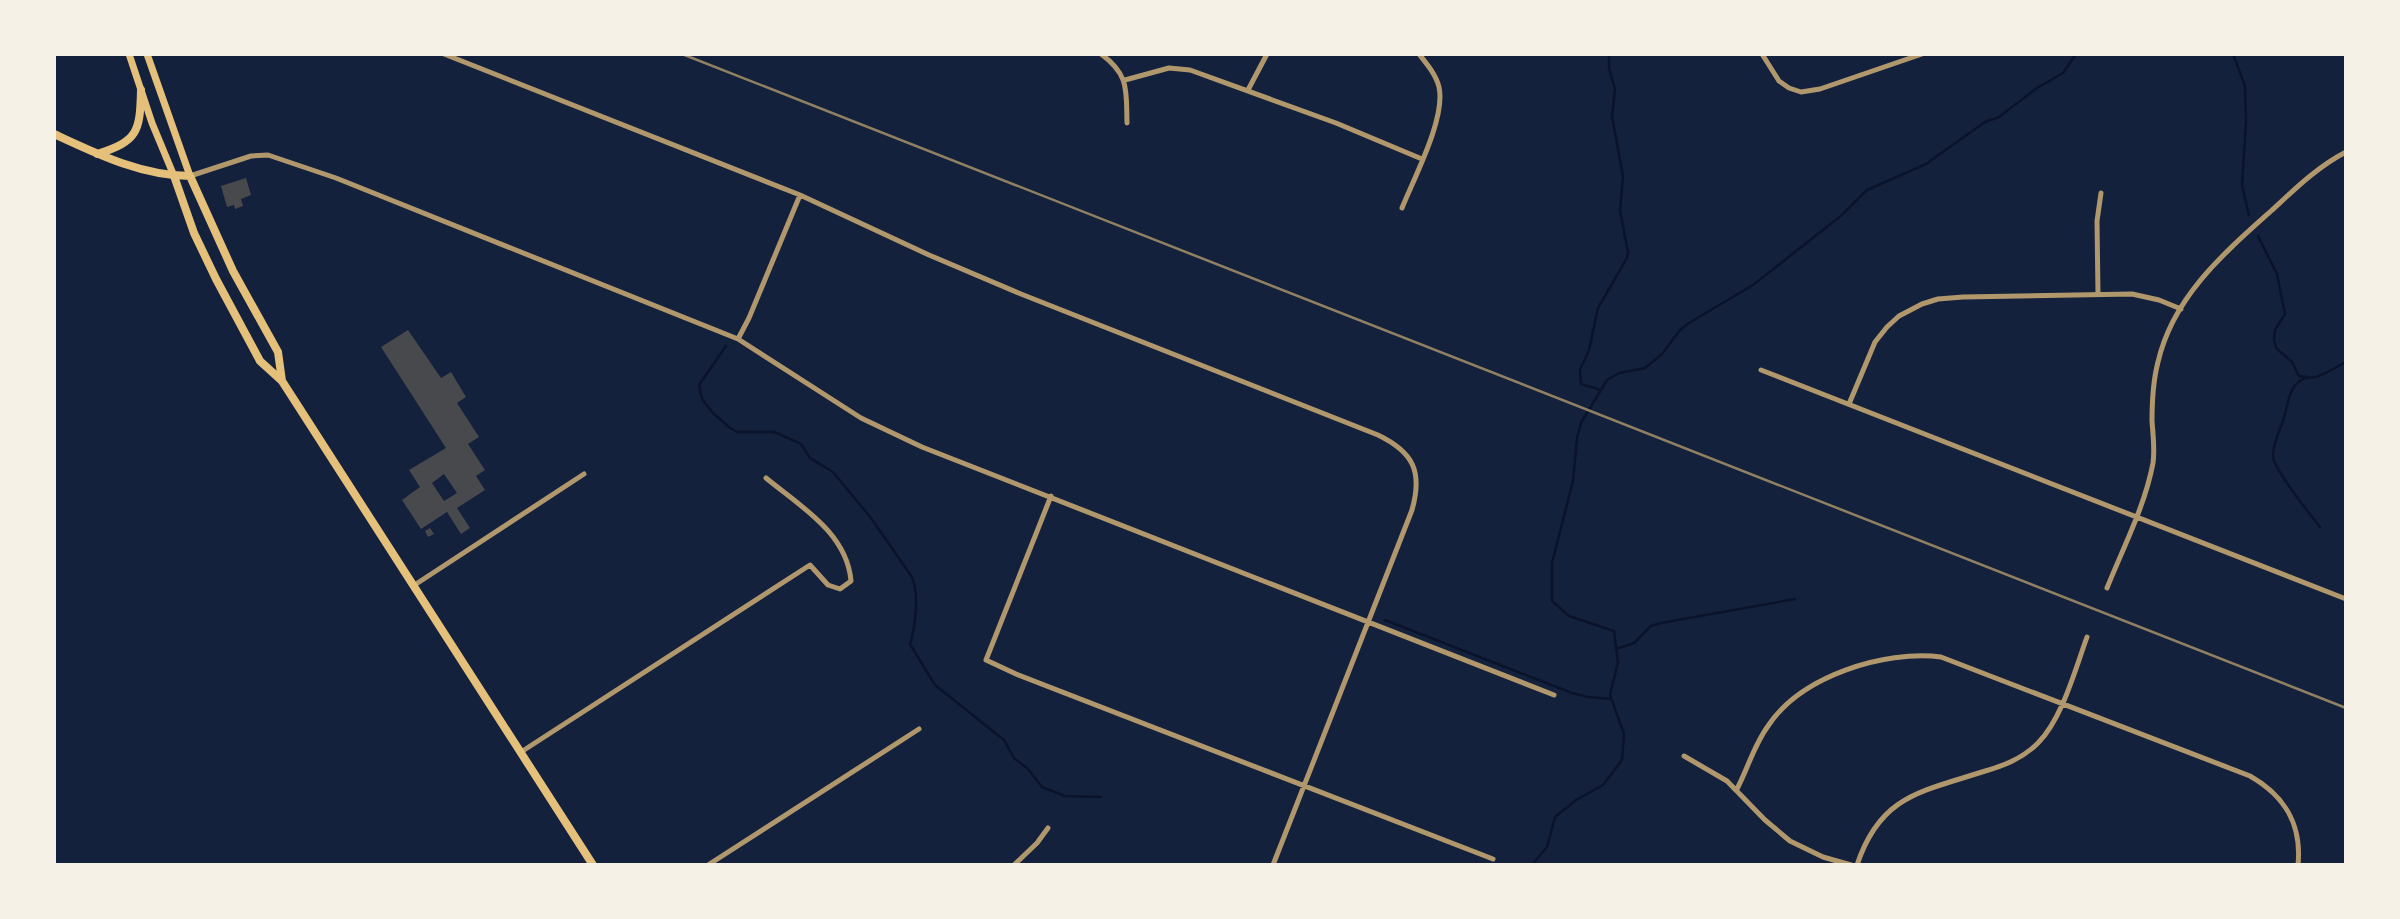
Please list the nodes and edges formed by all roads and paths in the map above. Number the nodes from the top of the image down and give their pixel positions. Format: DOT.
graph roads {
  1 [pos="129,54"];
  2 [pos="147,54"];
  3 [pos="443,54"];
  4 [pos="1101,54"];
  5 [pos="1267,54"];
  6 [pos="1419,54"];
  7 [pos="1762,54"];
  8 [pos="1922,54"];
  9 [pos="1125,80"];
  10 [pos="141,90"];
  11 [pos="1248,90"];
  12 [pos="1127,123"];
  13 [pos="54,134"];
  14 [pos="2346,152"];
  15 [pos="96,154"];
  16 [pos="1422,159"];
  17 [pos="174,176"];
  18 [pos="190,176"];
  19 [pos="2101,192"];
  20 [pos="800,195"];
  21 [pos="1402,208"];
  22 [pos="2098,294"];
  23 [pos="2181,309"];
  24 [pos="738,339"];
  25 [pos="1761,370"];
  26 [pos="282,381"];
  27 [pos="1849,404"];
  28 [pos="584,474"];
  29 [pos="766,478"];
  30 [pos="1051,496"];
  31 [pos="2136,517"];
  32 [pos="412,586"];
  33 [pos="2107,588"];
  34 [pos="2346,599"];
  35 [pos="1369,621"];
  36 [pos="2087,637"];
  37 [pos="1554,695"];
  38 [pos="2061,702"];
  39 [pos="919,729"];
  40 [pos="520,752"];
  41 [pos="1684,756"];
  42 [pos="1304,787"];
  43 [pos="1737,789"];
  44 [pos="1048,828"];
  45 [pos="1493,859"];
  46 [pos="593,865"];
  47 [pos="708,865"];
  48 [pos="1014,865"];
  49 [pos="1273,865"];
  50 [pos="1851,865"];
  51 [pos="1857,865"];
  52 [pos="2298,865"];
  1 -- 10 [label="main road"];
  2 -- 18 [label="main road"];
  3 -- 20 [label="street"];
  4 -- 9 [label="street"];
  5 -- 11 [label="street"];
  6 -- 16 [label="street"];
  7 -- 8 [label="street"];
  9 -- 11 [label="street"];
  9 -- 12 [label="street"];
  10 -- 15 [label="main road"];
  10 -- 17 [label="main road"];
  11 -- 16 [label="street"];
  13 -- 15 [label="main road"];
  14 -- 23 [label="street"];
  15 -- 17 [label="main road"];
  16 -- 21 [label="street"];
  17 -- 18 [label="main road"];
  17 -- 26 [label="main road"];
  18 -- 24 [label="street"];
  18 -- 26 [label="main road"];
  19 -- 22 [label="street"];
  20 -- 24 [label="street"];
  20 -- 35 [label="street"];
  22 -- 23 [label="street"];
  22 -- 27 [label="street"];
  23 -- 31 [label="street"];
  24 -- 30 [label="street"];
  25 -- 27 [label="street"];
  26 -- 32 [label="main road"];
  27 -- 31 [label="street"];
  28 -- 32 [label="street"];
  29 -- 40 [label="street"];
  30 -- 35 [label="street"];
  30 -- 42 [label="street"];
  31 -- 33 [label="street"];
  31 -- 34 [label="street"];
  32 -- 40 [label="main road"];
  35 -- 37 [label="street"];
  35 -- 42 [label="street"];
  36 -- 38 [label="street"];
  38 -- 43 [label="street"];
  38 -- 51 [label="street"];
  38 -- 52 [label="street"];
  39 -- 47 [label="street"];
  40 -- 46 [label="main road"];
  41 -- 43 [label="street"];
  42 -- 45 [label="street"];
  42 -- 49 [label="street"];
  43 -- 50 [label="street"];
  44 -- 48 [label="street"];
}
